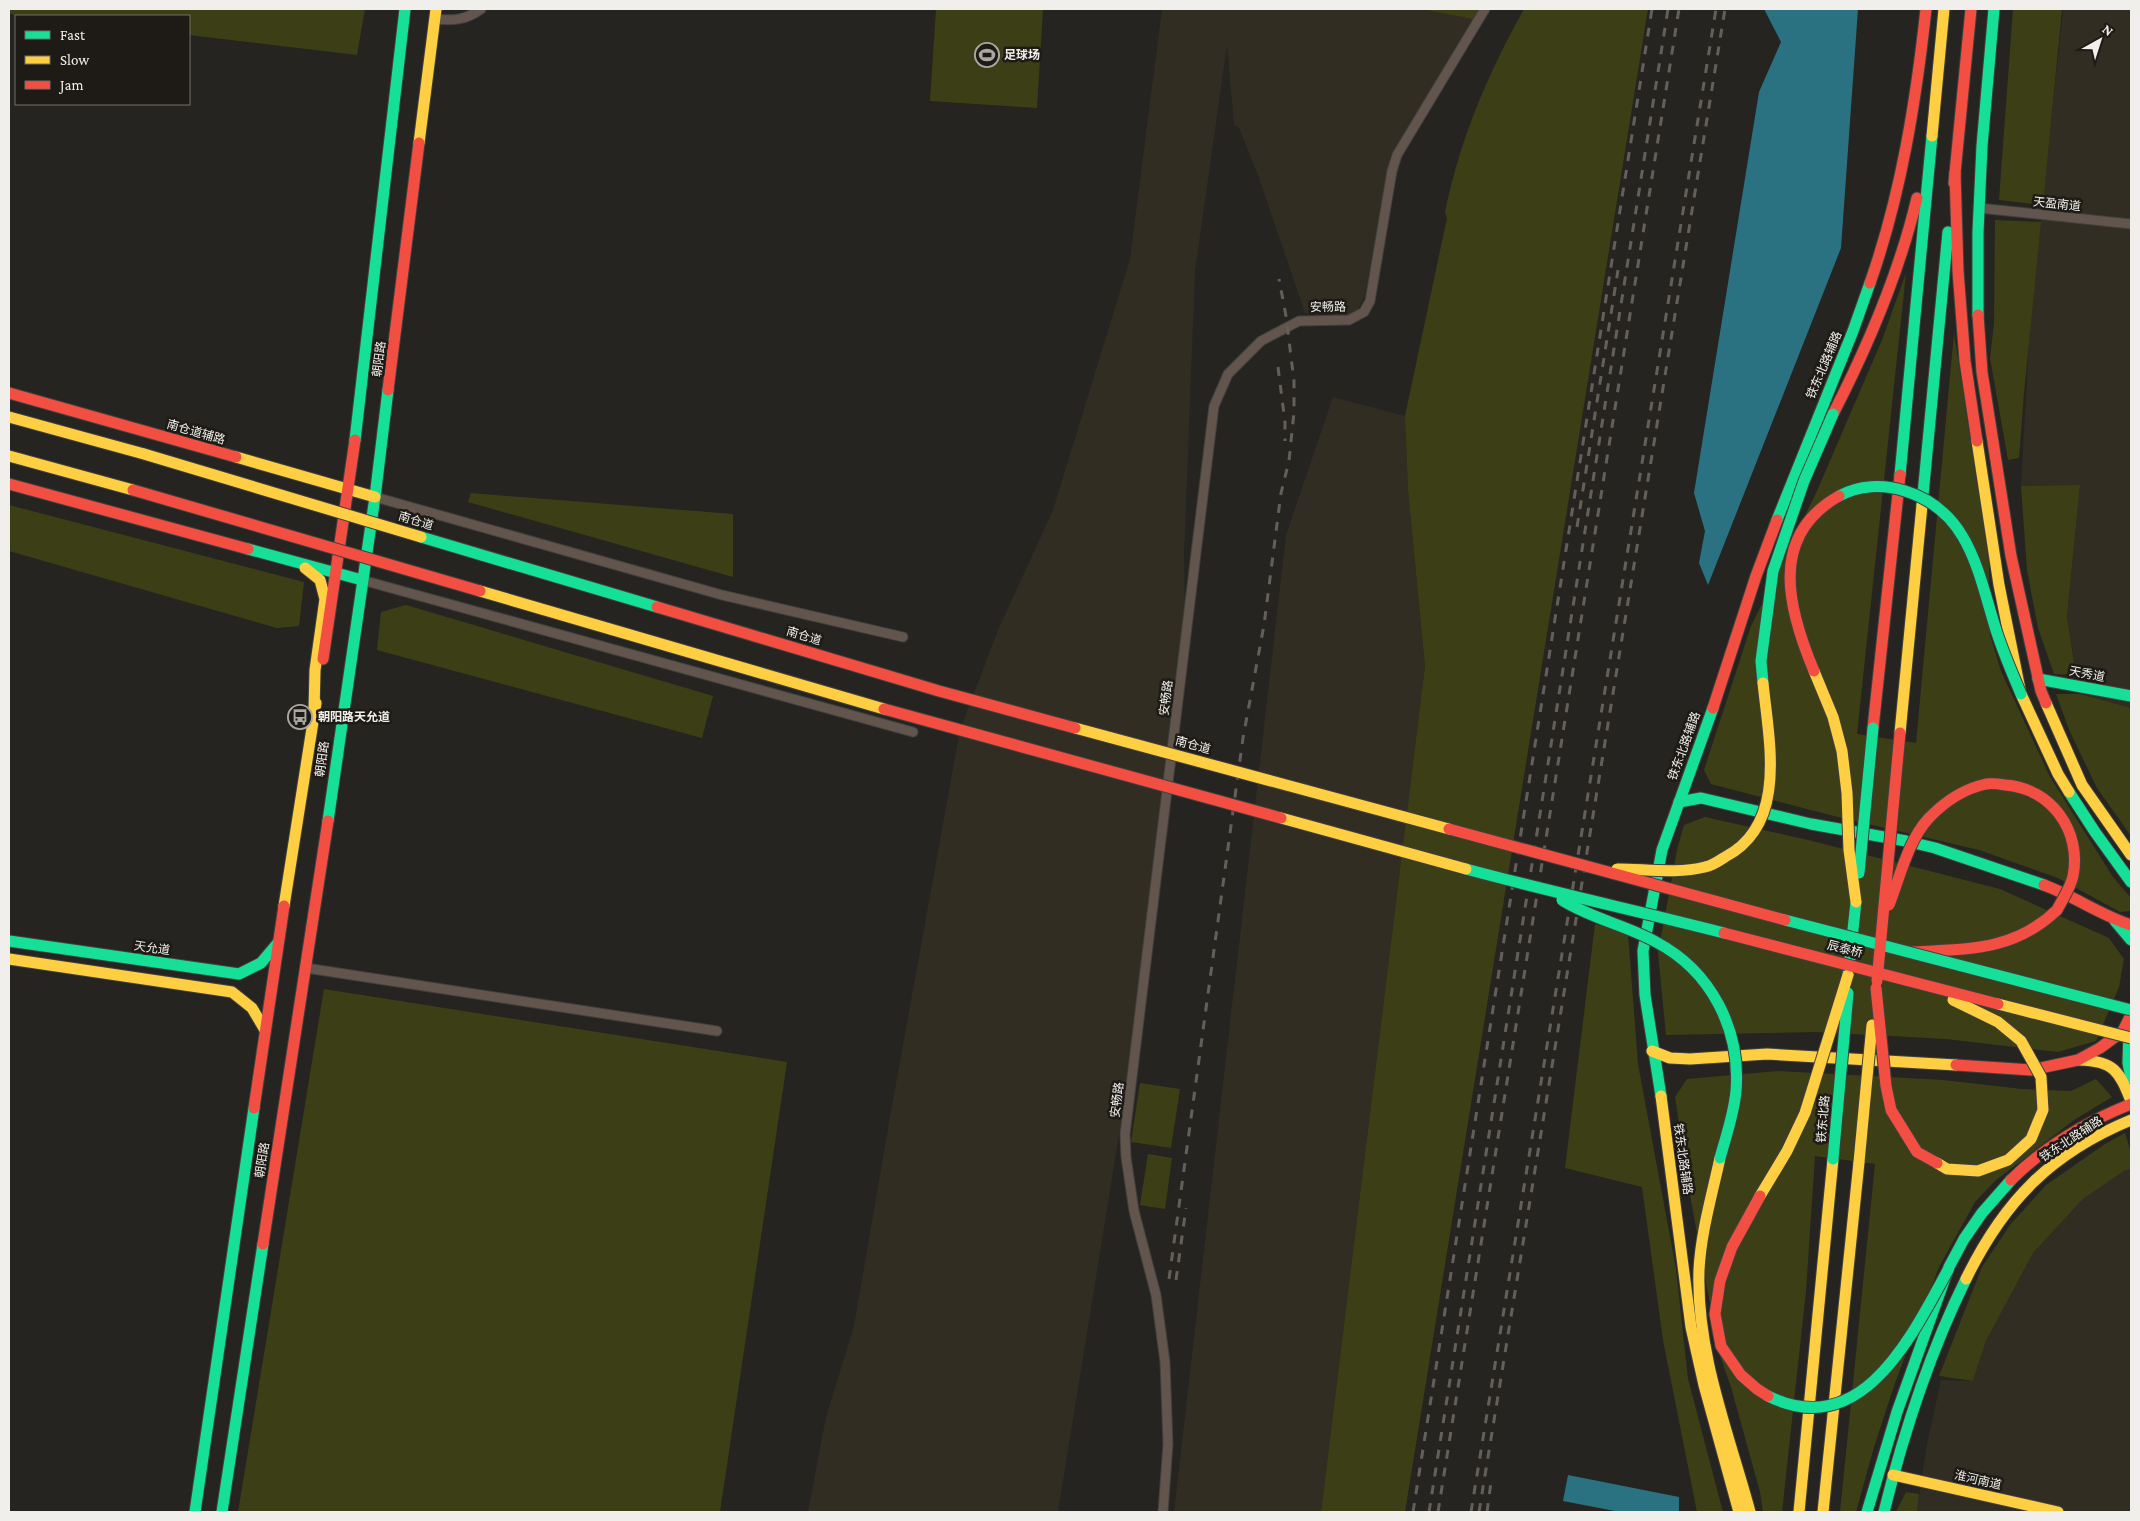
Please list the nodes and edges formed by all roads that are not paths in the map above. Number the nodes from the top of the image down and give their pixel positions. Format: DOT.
graph roads {
  1 [pos="405,9"];
  2 [pos="481,9"];
  3 [pos="1485,9"];
  4 [pos="1926,9"];
  5 [pos="1944,9"];
  6 [pos="1971,9"];
  7 [pos="1994,9"];
  8 [pos="436,14"];
  9 [pos="1932,122"];
  10 [pos="1955,173"];
  11 [pos="1979,208"];
  12 [pos="2131,224"];
  13 [pos="9,394"];
  14 [pos="9,417"];
  15 [pos="9,456"];
  16 [pos="9,484"];
  17 [pos="349,490"];
  18 [pos="375,498"];
  19 [pos="298,563"];
  20 [pos="337,574"];
  21 [pos="362,580"];
  22 [pos="903,637"];
  23 [pos="2038,679"];
  24 [pos="2021,694"];
  25 [pos="2131,696"];
  26 [pos="314,711"];
  27 [pos="913,732"];
  28 [pos="1679,802"];
  29 [pos="2131,855"];
  30 [pos="1595,868"];
  31 [pos="2131,882"];
  32 [pos="1550,892"];
  33 [pos="1856,902"];
  34 [pos="2114,920"];
  35 [pos="1882,924"];
  36 [pos="2131,925"];
  37 [pos="2131,940"];
  38 [pos="9,941"];
  39 [pos="279,942"];
  40 [pos="1908,952"];
  41 [pos="9,959"];
  42 [pos="306,968"];
  43 [pos="1848,975"];
  44 [pos="1893,976"];
  45 [pos="1876,988"];
  46 [pos="2131,1016"];
  47 [pos="265,1031"];
  48 [pos="717,1031"];
  49 [pos="2131,1038"];
  50 [pos="1652,1051"];
  51 [pos="2078,1060"];
  52 [pos="2131,1078"];
  53 [pos="2131,1103"];
  54 [pos="2131,1120"];
  55 [pos="1948,1270"];
  56 [pos="1893,1476"];
  57 [pos="195,1512"];
  58 [pos="222,1512"];
  59 [pos="1164,1512"];
  60 [pos="1739,1512"];
  61 [pos="1750,1512"];
  62 [pos="1799,1512"];
  63 [pos="1823,1512"];
  64 [pos="1867,1512"];
  65 [pos="1884,1512"];
  66 [pos="2058,1512"];
  1 -- 17 [label="main road, 朝阳路"];
  2 -- 8 [label="street"];
  3 -- 59 [label="street, 安畅路"];
  4 -- 28 [label="main road, 铁东北路辅路"];
  5 -- 9 [label="main road"];
  6 -- 10 [label="main road"];
  7 -- 11 [label="main road"];
  8 -- 18 [label="main road, 朝阳路"];
  9 -- 30 [label="main road, bridge"];
  9 -- 33 [label="main road, 铁东北路, bridge"];
  10 -- 24 [label="main road, bridge"];
  10 -- 35 [label="main road, bridge"];
  11 -- 12 [label="street, 天盈南道"];
  11 -- 23 [label="main road"];
  13 -- 17 [label="main road, 南仓道辅路"];
  14 -- 30 [label="main road, 南仓道, bridge"];
  15 -- 32 [label="main road, bridge"];
  16 -- 19 [label="main road"];
  17 -- 18 [label="main road, 南仓道辅路"];
  17 -- 20 [label="main road, 朝阳路"];
  18 -- 21 [label="main road, 朝阳路"];
  18 -- 22 [label="street"];
  19 -- 20 [label="main road"];
  19 -- 26 [label="main road"];
  20 -- 21 [label="main road"];
  20 -- 26 [label="main road, 朝阳路"];
  21 -- 27 [label="street"];
  21 -- 42 [label="main road, 朝阳路"];
  23 -- 25 [label="main road, 天秀道"];
  23 -- 29 [label="main road"];
  24 -- 31 [label="main road"];
  24 -- 33 [label="main road, bridge"];
  26 -- 39 [label="main road, 朝阳路"];
  28 -- 34 [label="main road"];
  28 -- 50 [label="main road, 铁东北路辅路"];
  30 -- 40 [label="main road, 辰泰桥, bridge"];
  32 -- 44 [label="main road, 辰泰桥, bridge"];
  32 -- 61 [label="main road, bridge"];
  33 -- 43 [label="main road, 铁东北路, bridge"];
  34 -- 36 [label="main road"];
  34 -- 37 [label="main road"];
  35 -- 40 [label="main road, bridge"];
  35 -- 45 [label="main road, bridge"];
  38 -- 39 [label="main road, 天允道"];
  39 -- 47 [label="main road, 朝阳路"];
  40 -- 46 [label="main road, 辰泰桥, bridge"];
  41 -- 47 [label="main road"];
  42 -- 48 [label="street"];
  42 -- 58 [label="main road, 朝阳路"];
  43 -- 55 [label="main road, bridge"];
  43 -- 62 [label="main road, 铁东北路, bridge"];
  44 -- 45 [label="main road, bridge"];
  44 -- 49 [label="main road, 辰泰桥, bridge"];
  45 -- 63 [label="main road, bridge"];
  46 -- 51 [label="main road"];
  46 -- 52 [label="main road"];
  47 -- 57 [label="main road, 朝阳路"];
  50 -- 51 [label="main road"];
  50 -- 60 [label="main road, 铁东北路辅路"];
  51 -- 53 [label="main road"];
  53 -- 55 [label="main road"];
  54 -- 56 [label="main road, 铁东北路辅路"];
  55 -- 64 [label="main road, bridge"];
  56 -- 65 [label="main road, 铁东北路辅路"];
  56 -- 66 [label="main road, 淮河南道"];
}
